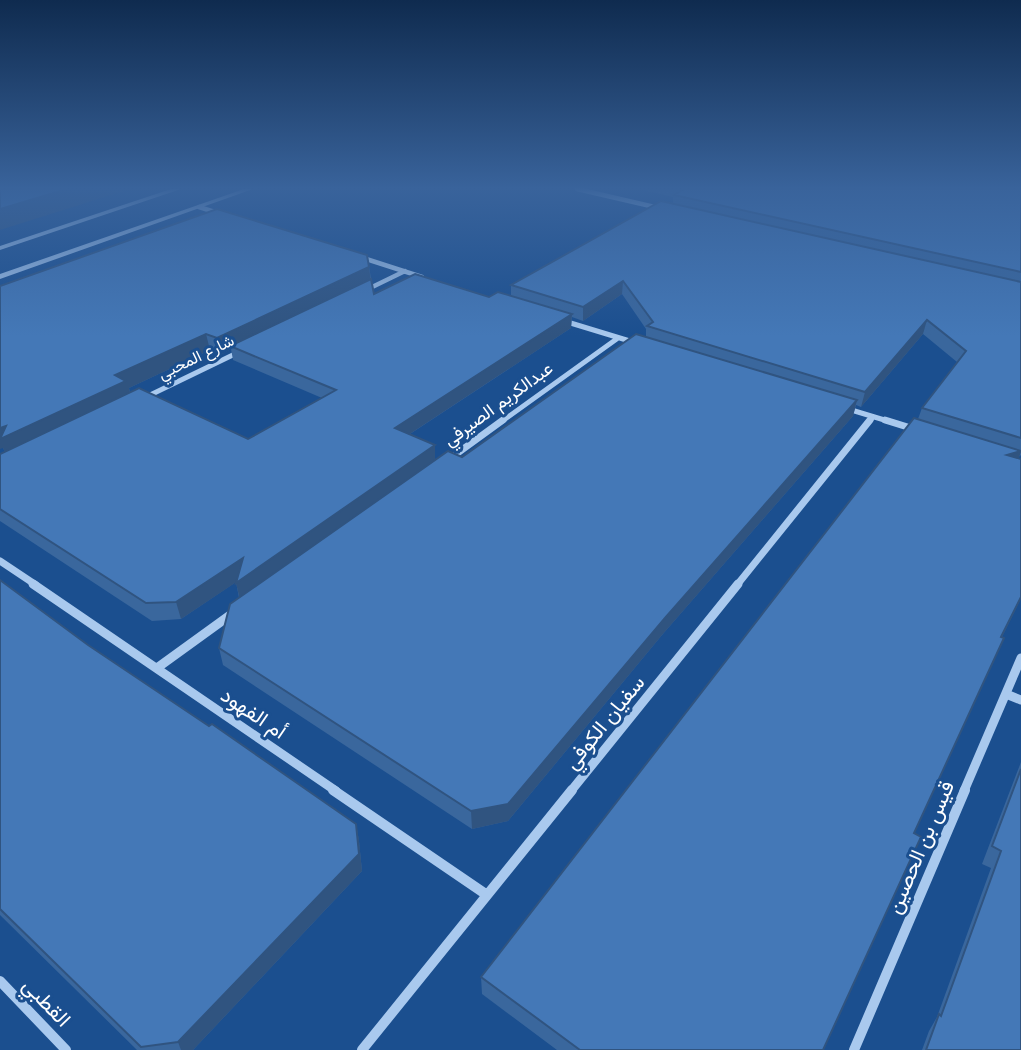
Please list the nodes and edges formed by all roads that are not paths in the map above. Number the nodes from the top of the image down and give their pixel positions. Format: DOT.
graph roads {
  1 [pos="30,238"];
  2 [pos="111,238"];
  3 [pos="0,248"];
  4 [pos="353,255"];
  5 [pos="405,271"];
  6 [pos="0,277"];
  7 [pos="431,280"];
  8 [pos="356,295"];
  9 [pos="551,317"];
  10 [pos="618,338"];
  11 [pos="643,346"];
  12 [pos="245,349"];
  13 [pos="135,402"];
  14 [pos="835,405"];
  15 [pos="873,416"];
  16 [pos="922,432"];
  17 [pos="438,467"];
  18 [pos="0,561"];
  19 [pos="235,611"];
  20 [pos="1021,658"];
  21 [pos="157,668"];
  22 [pos="1006,694"];
  23 [pos="1021,700"];
  24 [pos="487,895"];
  25 [pos="0,981"];
  26 [pos="66,1050"];
  27 [pos="362,1050"];
  28 [pos="854,1050"];
  1 -- 3 [label="street"];
  2 -- 6 [label="street"];
  4 -- 5 [label="street"];
  5 -- 7 [label="street"];
  5 -- 8 [label="street"];
  9 -- 10 [label="street"];
  10 -- 11 [label="street"];
  10 -- 17 [label="street, عبدالكريم الصيرفي"];
  12 -- 13 [label="street, شارع المحبي"];
  14 -- 15 [label="street"];
  15 -- 16 [label="street"];
  15 -- 24 [label="street, سفيان الكوفي"];
  18 -- 21 [label="street, أم الفهود"];
  19 -- 21 [label="street"];
  20 -- 22 [label="street, قيس بن الحصين"];
  21 -- 24 [label="street, أم الفهود"];
  22 -- 23 [label="street"];
  22 -- 28 [label="street, قيس بن الحصين"];
  24 -- 27 [label="street, سفيان الكوفي"];
  25 -- 26 [label="street, القطبي"];
}
